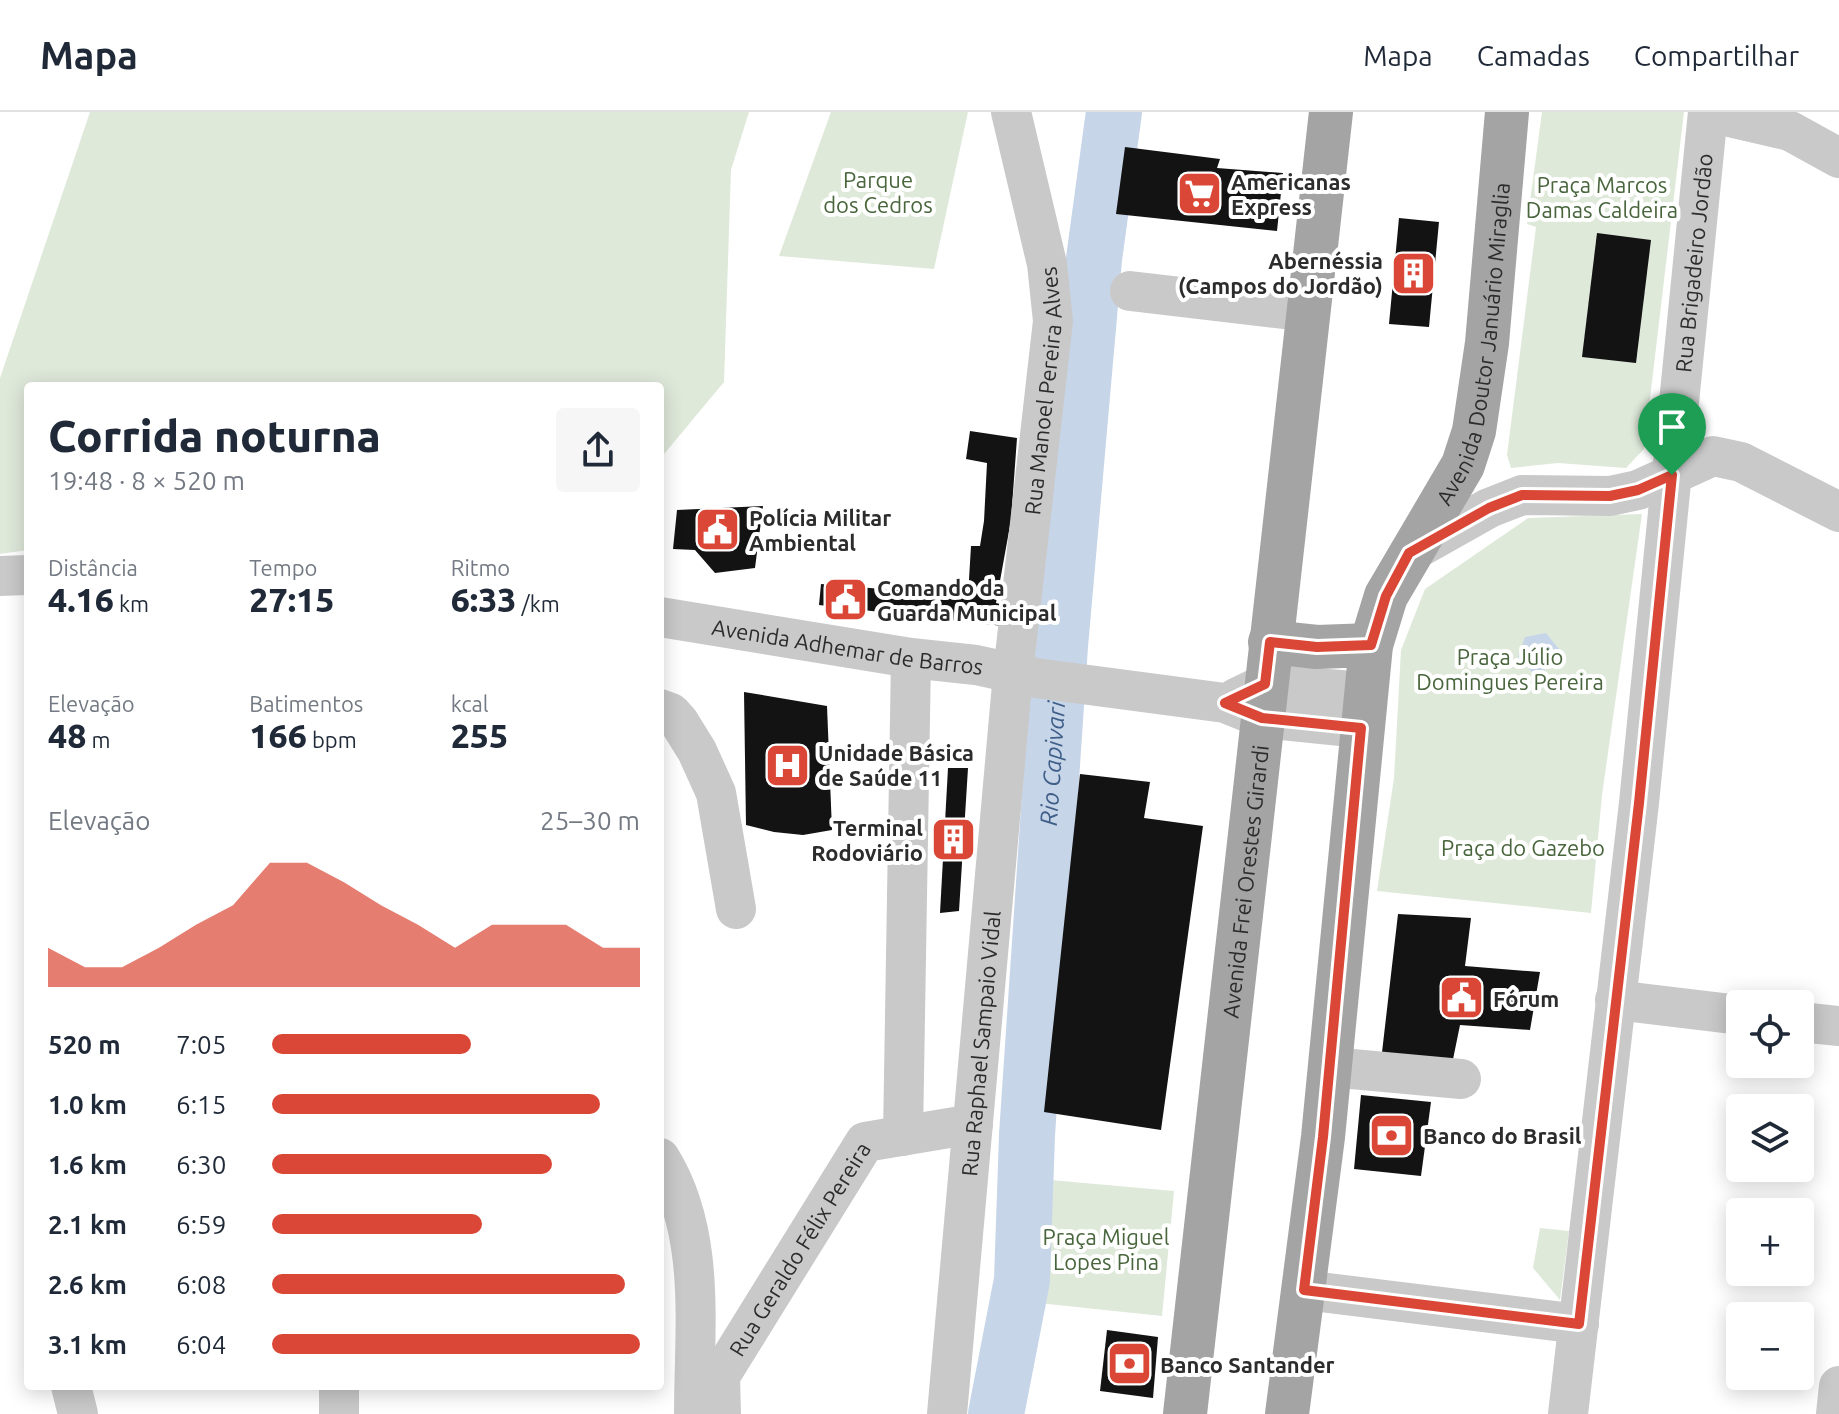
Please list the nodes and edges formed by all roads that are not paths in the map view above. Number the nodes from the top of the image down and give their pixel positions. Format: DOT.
graph roads {
  1 [pos="1011,112"];
  2 [pos="1331,112"];
  3 [pos="1507,112"];
  4 [pos="1708,112"];
  5 [pos="1839,158"];
  6 [pos="1130,291"];
  7 [pos="1310,312"];
  8 [pos="1672,475"];
  9 [pos="1839,512"];
  10 [pos="1409,553"];
  11 [pos="24,575"];
  12 [pos="0,576"];
  13 [pos="664,618"];
  14 [pos="1270,642"];
  15 [pos="1371,645"];
  16 [pos="911,658"];
  17 [pos="1024,676"];
  18 [pos="1251,702"];
  19 [pos="664,710"];
  20 [pos="1363,710"];
  21 [pos="736,909"];
  22 [pos="1615,1000"];
  23 [pos="1726,1013"];
  24 [pos="1814,1023"];
  25 [pos="1839,1026"];
  26 [pos="1330,1067"];
  27 [pos="1461,1079"];
  28 [pos="973,1124"];
  29 [pos="903,1136"];
  30 [pos="664,1165"];
  31 [pos="1304,1290"];
  32 [pos="1579,1324"];
  33 [pos="1839,1386"];
  34 [pos="72,1390"];
  35 [pos="339,1390"];
  36 [pos="78,1414"];
  37 [pos="339,1414"];
  38 [pos="694,1414"];
  39 [pos="721,1414"];
  40 [pos="947,1414"];
  41 [pos="1185,1414"];
  42 [pos="1287,1414"];
  43 [pos="1568,1414"];
  44 [pos="1836,1414"];
  1 -- 17 [label="street, Rua Manoel Pereira Alves"];
  2 -- 7 [label="main road, Avenida Frei Orestes Girardi"];
  3 -- 10 [label="main road, Avenida Doutor Januário Miraglia"];
  4 -- 5 [label="street"];
  4 -- 8 [label="street, Rua Brigadeiro Jordão"];
  6 -- 7 [label="street"];
  7 -- 14 [label="main road, Avenida Frei Orestes Girardi"];
  8 -- 9 [label="street"];
  8 -- 10 [label="street"];
  8 -- 22 [label="street, Rua Brigadeiro Jordão"];
  10 -- 15 [label="main road, Avenida Doutor Januário Miraglia"];
  11 -- 12 [label="street"];
  13 -- 16 [label="street, Avenida Adhemar de Barros"];
  14 -- 15 [label="main road"];
  14 -- 18 [label="main road, Avenida Frei Orestes Girardi"];
  15 -- 20 [label="main road, Avenida Doutor Januário Miraglia"];
  16 -- 17 [label="street, Avenida Adhemar de Barros"];
  16 -- 29 [label="street"];
  17 -- 18 [label="street, Avenida Adhemar de Barros"];
  17 -- 28 [label="street, Rua Raphael Sampaio Vidal"];
  18 -- 20 [label="street, Avenida Adhemar de Barros"];
  18 -- 41 [label="main road, Avenida Frei Orestes Girardi"];
  19 -- 21 [label="street"];
  20 -- 26 [label="main road, Avenida Doutor Januário Miraglia"];
  22 -- 23 [label="street"];
  22 -- 32 [label="street, Rua Brigadeiro Jordão"];
  24 -- 25 [label="street"];
  26 -- 27 [label="street"];
  26 -- 31 [label="main road, Avenida Doutor Januário Miraglia"];
  28 -- 29 [label="street, Rua Geraldo Félix Pereira"];
  28 -- 40 [label="street, Rua Raphael Sampaio Vidal"];
  29 -- 39 [label="street, Rua Geraldo Félix Pereira"];
  30 -- 38 [label="street"];
  31 -- 32 [label="street"];
  31 -- 42 [label="main road, Avenida Doutor Januário Miraglia"];
  32 -- 43 [label="street, Rua Brigadeiro Jordão"];
  33 -- 44 [label="street"];
  34 -- 36 [label="street"];
  35 -- 37 [label="street"];
}
